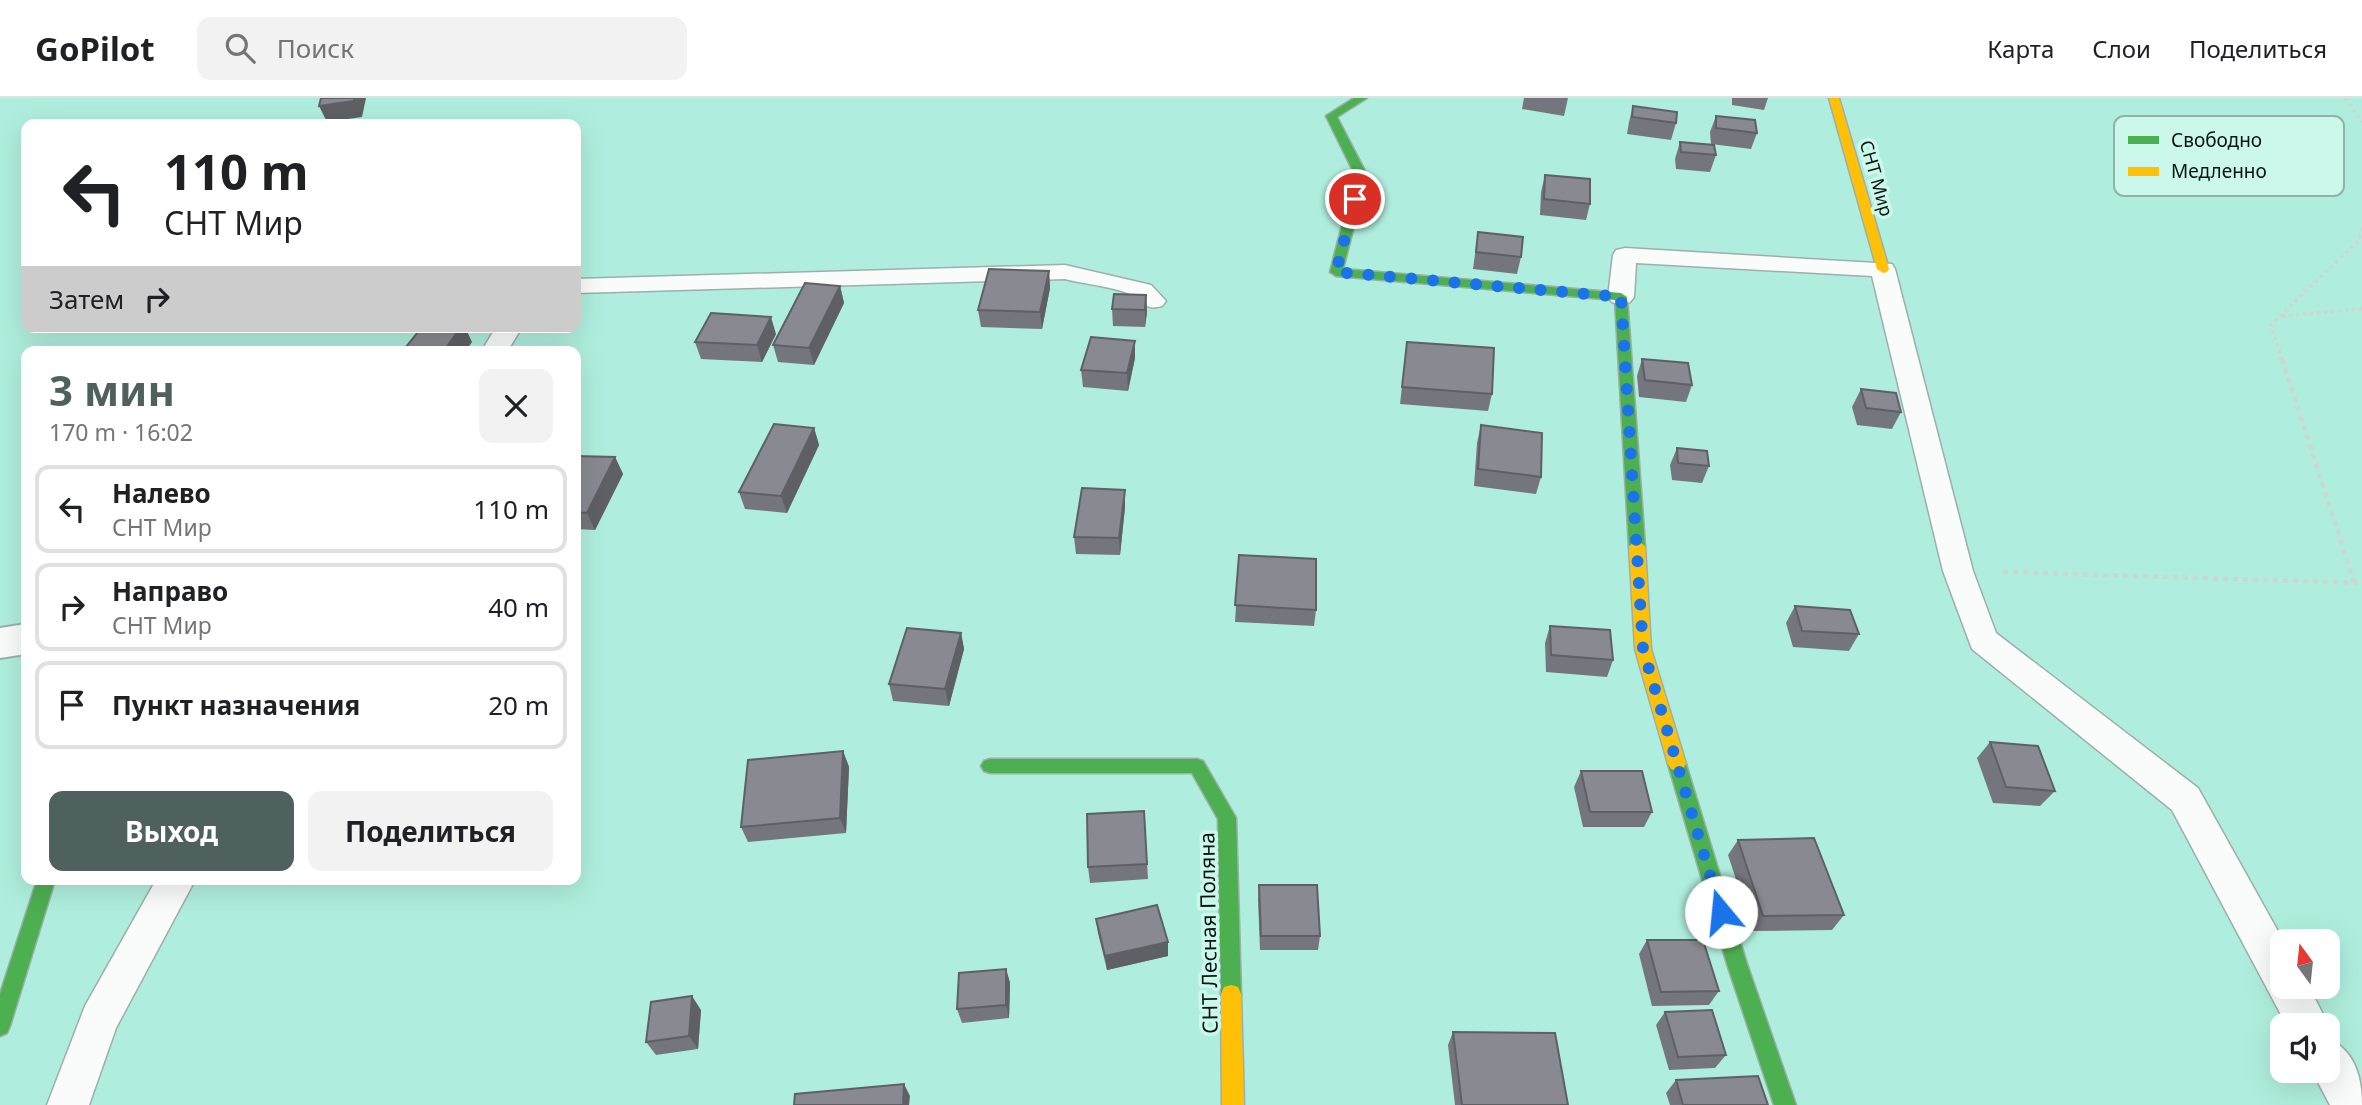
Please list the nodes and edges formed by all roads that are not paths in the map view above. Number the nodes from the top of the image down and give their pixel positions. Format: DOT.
graph roads {
  1 [pos="1362,98"];
  2 [pos="1834,98"];
  3 [pos="1883,269"];
  4 [pos="581,286"];
  5 [pos="1621,297"];
  6 [pos="1153,301"];
  7 [pos="21,640"];
  8 [pos="0,643"];
  9 [pos="990,766"];
  10 [pos="44,885"];
  11 [pos="173,885"];
  12 [pos="2270,953"];
  13 [pos="0,1026"];
  14 [pos="2340,1081"];
  15 [pos="68,1105"];
  16 [pos="1233,1105"];
  17 [pos="1785,1105"];
  18 [pos="2353,1105"];
  1 -- 5 [label="street"];
  2 -- 3 [label="street, СНТ Мир"];
  3 -- 5 [label="lane"];
  3 -- 12 [label="lane"];
  4 -- 6 [label="lane"];
  5 -- 17 [label="street"];
  7 -- 8 [label="street"];
  9 -- 16 [label="street, СНТ Лесная Поляна"];
  10 -- 13 [label="street"];
  11 -- 15 [label="lane"];
  14 -- 18 [label="lane"];
}
